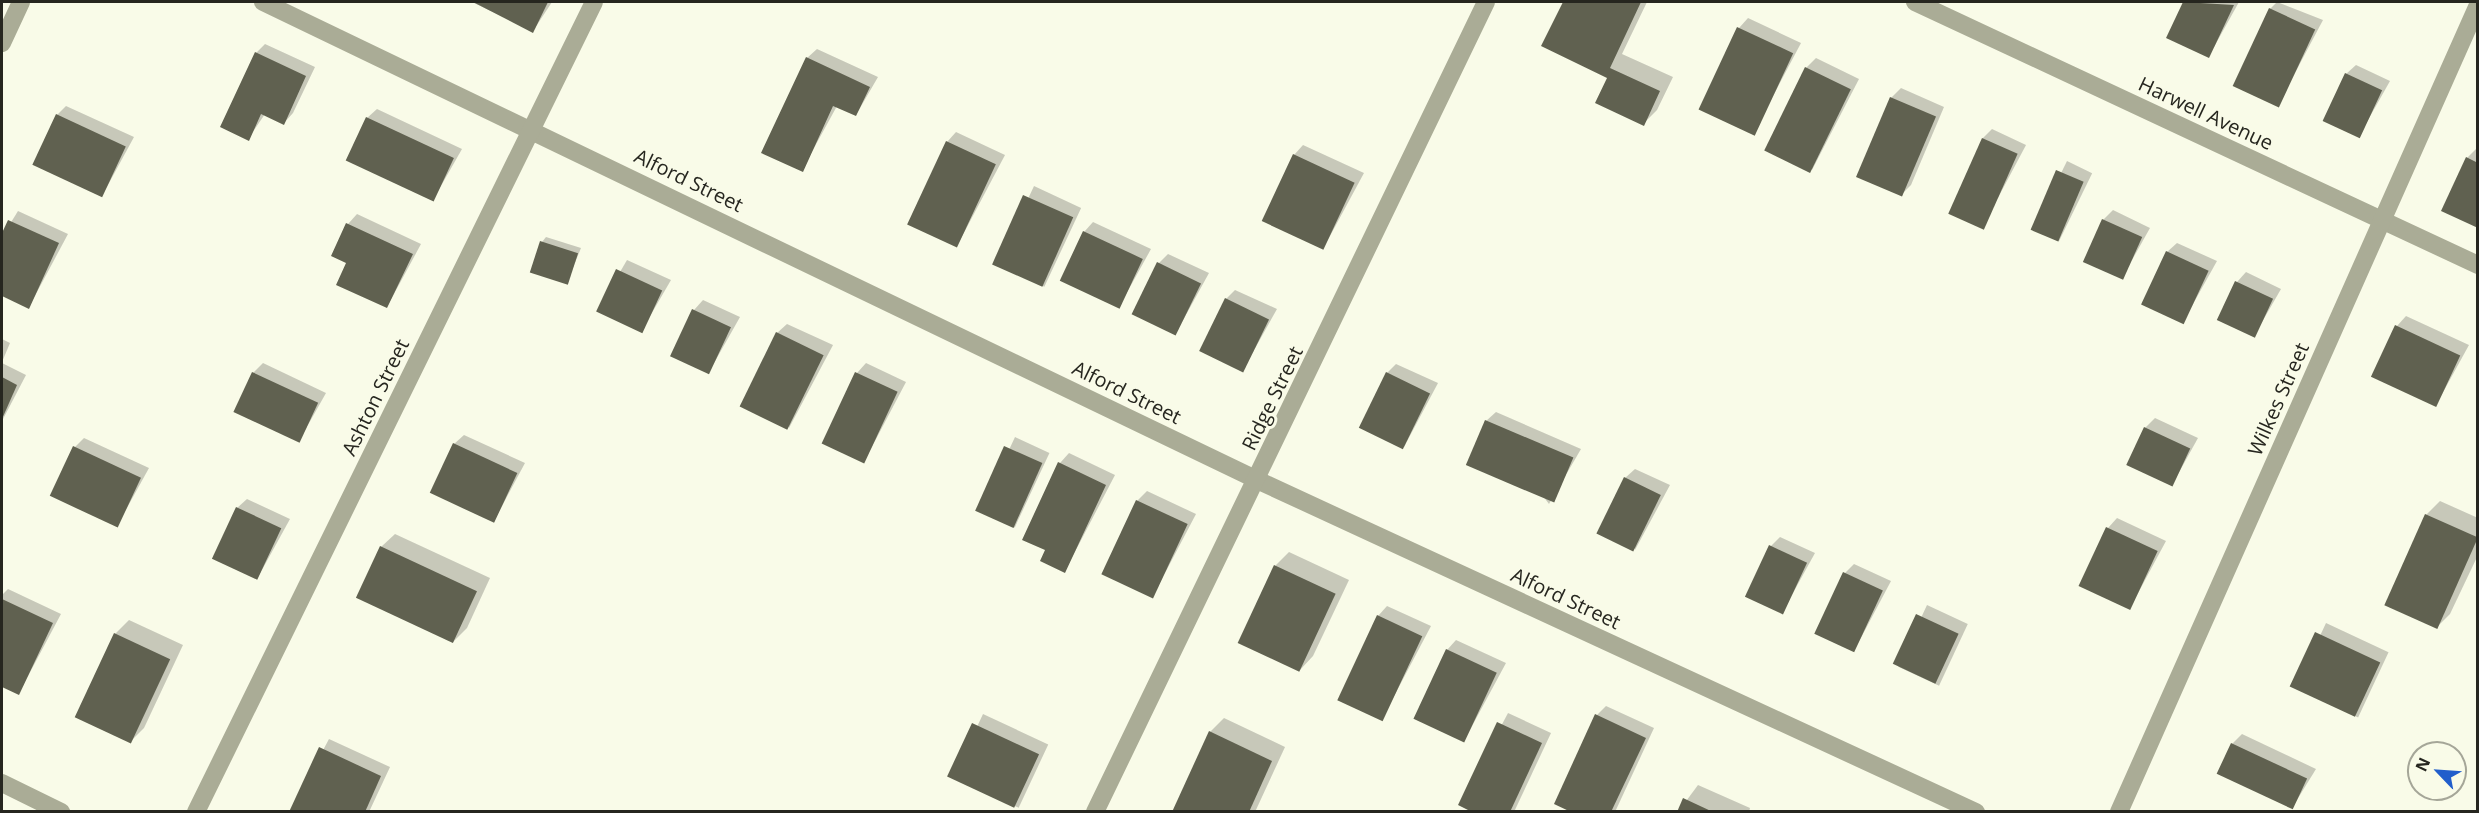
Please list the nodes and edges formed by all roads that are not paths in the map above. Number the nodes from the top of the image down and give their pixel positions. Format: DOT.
graph roads {
  1 [pos="21,2"];
  2 [pos="263,2"];
  3 [pos="594,2"];
  4 [pos="1486,2"];
  5 [pos="1915,2"];
  6 [pos="2478,5"];
  7 [pos="2,43"];
  8 [pos="532,128"];
  9 [pos="2382,220"];
  10 [pos="2478,265"];
  11 [pos="1257,480"];
  12 [pos="2,783"];
  13 [pos="61,812"];
  14 [pos="196,812"];
  15 [pos="1095,812"];
  16 [pos="1976,812"];
  17 [pos="2119,812"];
  1 -- 7 [label="street"];
  2 -- 8 [label="street, Alford Street"];
  3 -- 8 [label="street, Ashton Street"];
  4 -- 11 [label="street, Ridge Street"];
  5 -- 9 [label="street, Harwell Avenue"];
  6 -- 9 [label="street, Wilkes Street"];
  8 -- 11 [label="street, Alford Street"];
  8 -- 14 [label="street, Ashton Street"];
  9 -- 10 [label="street, Harwell Avenue"];
  9 -- 17 [label="street, Wilkes Street"];
  11 -- 15 [label="street, Ridge Street"];
  11 -- 16 [label="street, Alford Street"];
  12 -- 13 [label="street"];
}
